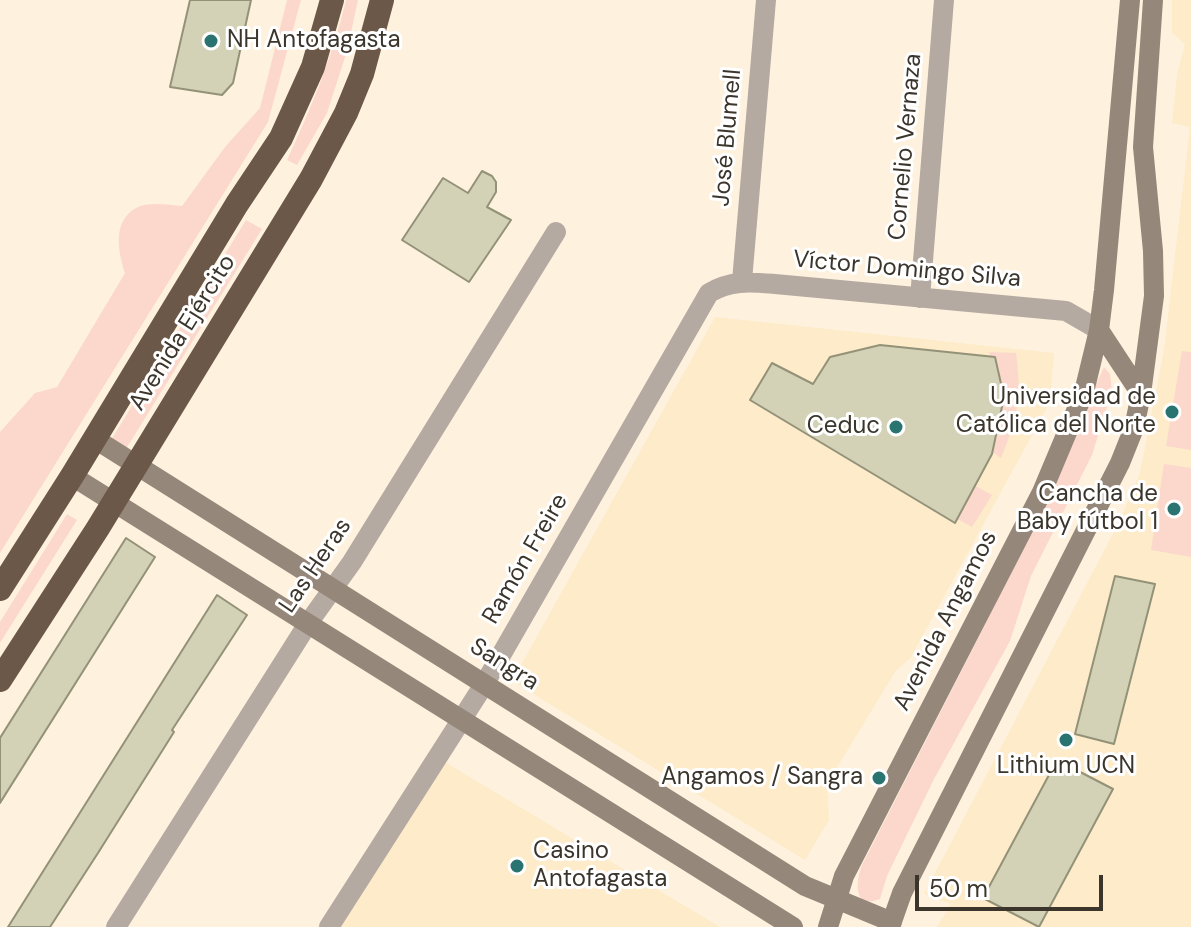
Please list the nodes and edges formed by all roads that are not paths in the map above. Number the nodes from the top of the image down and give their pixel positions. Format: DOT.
graph roads {
  1 [pos="332,0"];
  2 [pos="382,0"];
  3 [pos="766,0"];
  4 [pos="944,0"];
  5 [pos="1130,0"];
  6 [pos="1153,0"];
  7 [pos="556,232"];
  8 [pos="742,281"];
  9 [pos="709,293"];
  10 [pos="920,298"];
  11 [pos="1099,330"];
  12 [pos="1141,394"];
  13 [pos="95,439"];
  14 [pos="134,465"];
  15 [pos="72,476"];
  16 [pos="114,501"];
  17 [pos="333,588"];
  18 [pos="0,589"];
  19 [pos="309,622"];
  20 [pos="0,680"];
  21 [pos="485,683"];
  22 [pos="462,720"];
  23 [pos="836,900"];
  24 [pos="891,924"];
  25 [pos="116,927"];
  26 [pos="329,927"];
  27 [pos="793,927"];
  28 [pos="828,927"];
  1 -- 13 [label="highway, Avenida Ejército"];
  2 -- 14 [label="highway, Avenida Ejército"];
  3 -- 8 [label="street, José Blumell"];
  4 -- 10 [label="street, Cornelio Vernaza"];
  5 -- 11 [label="main road, Avenida Angamos"];
  6 -- 12 [label="main road"];
  7 -- 17 [label="street, Las Heras"];
  8 -- 9 [label="street, Víctor Domingo Silva"];
  8 -- 10 [label="street, Víctor Domingo Silva"];
  9 -- 21 [label="street, Ramón Freire"];
  10 -- 11 [label="street, Víctor Domingo Silva"];
  11 -- 12 [label="main road"];
  11 -- 23 [label="main road, Avenida Angamos"];
  12 -- 24 [label="main road"];
  13 -- 14 [label="main road, Sangra"];
  13 -- 15 [label="highway, Avenida Ejército"];
  14 -- 16 [label="highway, Avenida Ejército"];
  14 -- 17 [label="main road, Sangra"];
  15 -- 16 [label="main road"];
  15 -- 18 [label="highway, Avenida Ejército"];
  16 -- 19 [label="main road"];
  16 -- 20 [label="highway, Avenida Ejército"];
  17 -- 19 [label="street, Las Heras"];
  17 -- 21 [label="main road, Sangra"];
  19 -- 22 [label="main road"];
  19 -- 25 [label="street, Las Heras"];
  21 -- 22 [label="street, Ramón Freire"];
  21 -- 23 [label="main road, Sangra"];
  22 -- 26 [label="street, Ramón Freire"];
  22 -- 27 [label="main road"];
  23 -- 24 [label="main road, Sangra"];
  23 -- 28 [label="main road, Avenida Angamos"];
}
